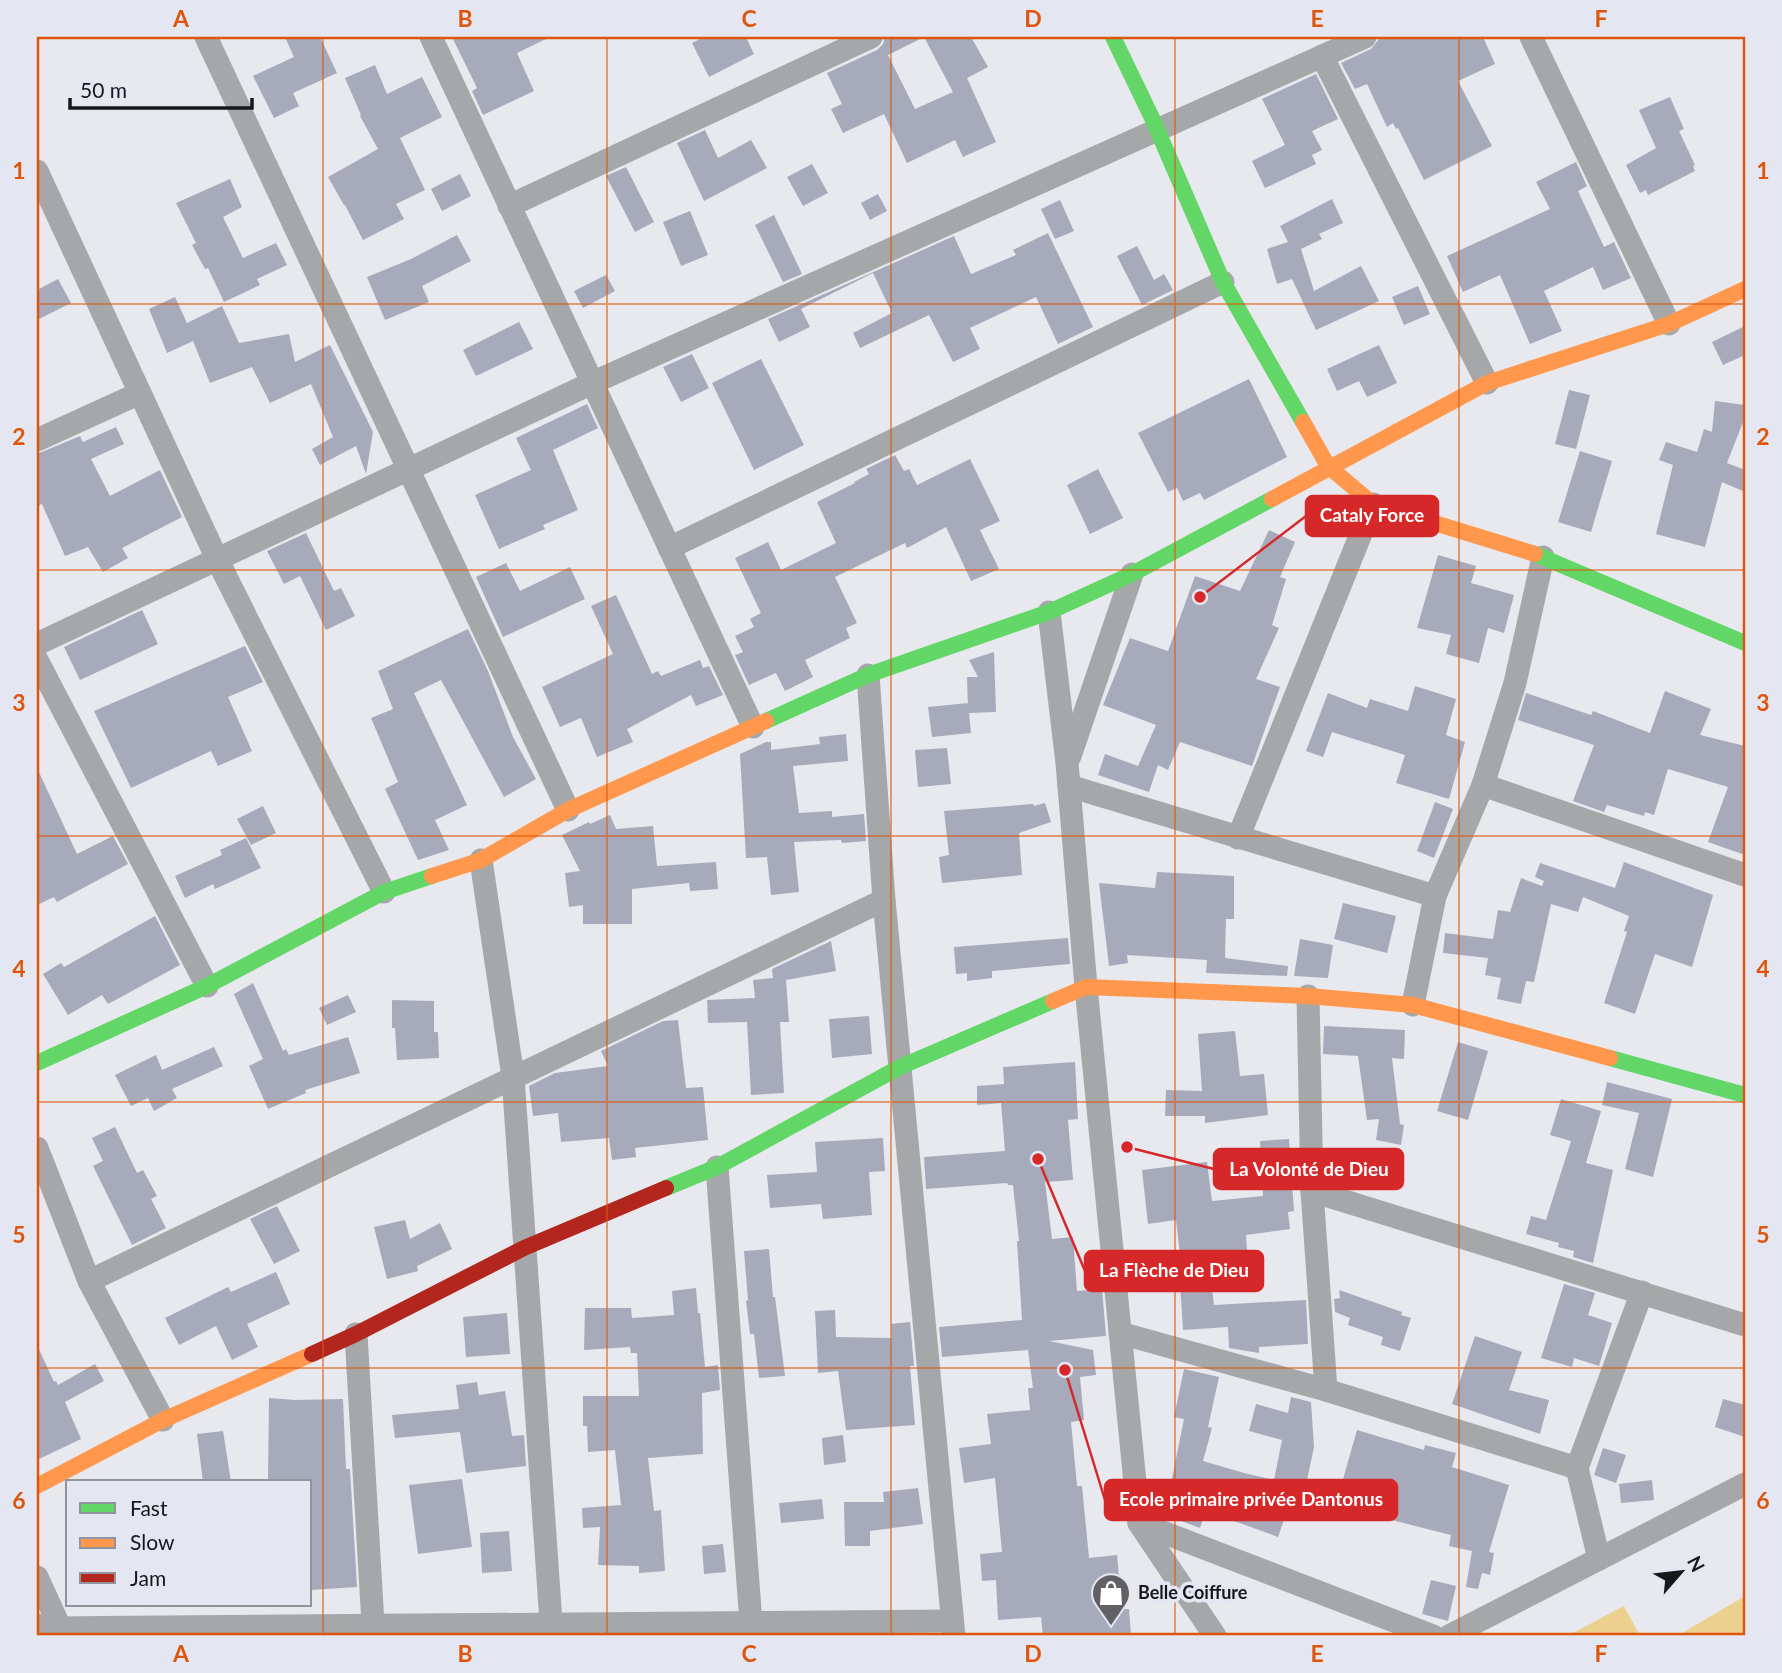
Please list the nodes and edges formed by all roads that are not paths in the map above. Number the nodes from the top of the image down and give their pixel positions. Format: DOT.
graph roads {
  1 [pos="206,37"];
  2 [pos="431,37"];
  3 [pos="871,37"];
  4 [pos="1113,37"];
  5 [pos="1365,37"];
  6 [pos="1531,37"];
  7 [pos="1322,56"];
  8 [pos="1157,131"];
  9 [pos="37,171"];
  10 [pos="509,206"];
  11 [pos="1223,282"];
  12 [pos="1745,289"];
  13 [pos="1669,324"];
  14 [pos="592,383"];
  15 [pos="1487,383"];
  16 [pos="139,393"];
  17 [pos="37,440"];
  18 [pos="1328,466"];
  19 [pos="407,470"];
  20 [pos="1373,504"];
  21 [pos="669,548"];
  22 [pos="1543,557"];
  23 [pos="217,559"];
  24 [pos="1132,574"];
  25 [pos="1049,612"];
  26 [pos="1745,643"];
  27 [pos="37,644"];
  28 [pos="37,660"];
  29 [pos="868,675"];
  30 [pos="753,727"];
  31 [pos="1068,774"];
  32 [pos="1483,785"];
  33 [pos="568,810"];
  34 [pos="1238,838"];
  35 [pos="481,860"];
  36 [pos="1745,875"];
  37 [pos="384,892"];
  38 [pos="1435,896"];
  39 [pos="884,900"];
  40 [pos="206,986"];
  41 [pos="1086,987"];
  42 [pos="1308,996"];
  43 [pos="1413,1005"];
  44 [pos="37,1063"];
  45 [pos="900,1067"];
  46 [pos="513,1077"];
  47 [pos="1745,1095"];
  48 [pos="37,1148"];
  49 [pos="718,1167"];
  50 [pos="1312,1191"];
  51 [pos="524,1248"];
  52 [pos="89,1281"];
  53 [pos="1642,1292"];
  54 [pos="1745,1325"];
  55 [pos="1120,1333"];
  56 [pos="356,1334"];
  57 [pos="1326,1390"];
  58 [pos="163,1420"];
  59 [pos="1577,1468"];
  60 [pos="1745,1484"];
  61 [pos="37,1486"];
  62 [pos="1139,1523"];
  63 [pos="1599,1559"];
  64 [pos="37,1577"];
  65 [pos="373,1623"];
  66 [pos="751,1623"];
  67 [pos="953,1629"];
  68 [pos="54,1630"];
  69 [pos="552,1631"];
  70 [pos="1215,1636"];
  71 [pos="1433,1636"];
  72 [pos="1449,1636"];
  1 -- 19 [label="street"];
  2 -- 10 [label="street"];
  3 -- 10 [label="street"];
  4 -- 8 [label="street"];
  5 -- 7 [label="street"];
  6 -- 13 [label="street"];
  7 -- 8 [label="street"];
  7 -- 15 [label="street"];
  8 -- 11 [label="street"];
  8 -- 14 [label="street"];
  9 -- 16 [label="street"];
  10 -- 14 [label="street"];
  11 -- 18 [label="street"];
  11 -- 21 [label="street"];
  12 -- 13 [label="street"];
  13 -- 15 [label="street"];
  14 -- 19 [label="street"];
  14 -- 21 [label="street"];
  15 -- 18 [label="street"];
  16 -- 17 [label="street"];
  16 -- 23 [label="street"];
  18 -- 20 [label="street"];
  18 -- 24 [label="street"];
  19 -- 23 [label="street"];
  19 -- 33 [label="street"];
  20 -- 22 [label="street"];
  20 -- 34 [label="street"];
  21 -- 30 [label="street"];
  22 -- 26 [label="street"];
  22 -- 32 [label="street"];
  23 -- 27 [label="street"];
  23 -- 37 [label="street"];
  24 -- 25 [label="street"];
  24 -- 31 [label="street"];
  25 -- 29 [label="street"];
  25 -- 31 [label="street"];
  28 -- 40 [label="street"];
  29 -- 30 [label="street"];
  29 -- 39 [label="street"];
  30 -- 33 [label="street"];
  31 -- 34 [label="street"];
  31 -- 41 [label="street"];
  32 -- 36 [label="street"];
  32 -- 38 [label="street"];
  33 -- 35 [label="street"];
  34 -- 38 [label="street"];
  35 -- 37 [label="street"];
  35 -- 46 [label="street"];
  37 -- 40 [label="street"];
  38 -- 43 [label="street"];
  39 -- 45 [label="street"];
  39 -- 46 [label="street"];
  40 -- 44 [label="street"];
  41 -- 42 [label="street"];
  41 -- 45 [label="street"];
  41 -- 55 [label="street"];
  42 -- 43 [label="street"];
  42 -- 50 [label="street"];
  43 -- 47 [label="street"];
  45 -- 49 [label="street"];
  45 -- 67 [label="street"];
  46 -- 51 [label="street"];
  46 -- 52 [label="street"];
  48 -- 52 [label="street"];
  49 -- 51 [label="street"];
  49 -- 66 [label="street"];
  50 -- 53 [label="street"];
  50 -- 57 [label="street"];
  51 -- 56 [label="street"];
  51 -- 69 [label="street"];
  52 -- 58 [label="street"];
  53 -- 54 [label="street"];
  53 -- 59 [label="street"];
  55 -- 57 [label="street"];
  55 -- 62 [label="street"];
  56 -- 58 [label="street"];
  56 -- 65 [label="street"];
  57 -- 59 [label="street"];
  58 -- 61 [label="street"];
  59 -- 63 [label="street"];
  60 -- 63 [label="street"];
  62 -- 70 [label="street"];
  62 -- 71 [label="street"];
  63 -- 72 [label="street"];
  64 -- 68 [label="street"];
  65 -- 68 [label="street"];
  65 -- 69 [label="street"];
  66 -- 67 [label="street"];
  66 -- 69 [label="street"];
}
